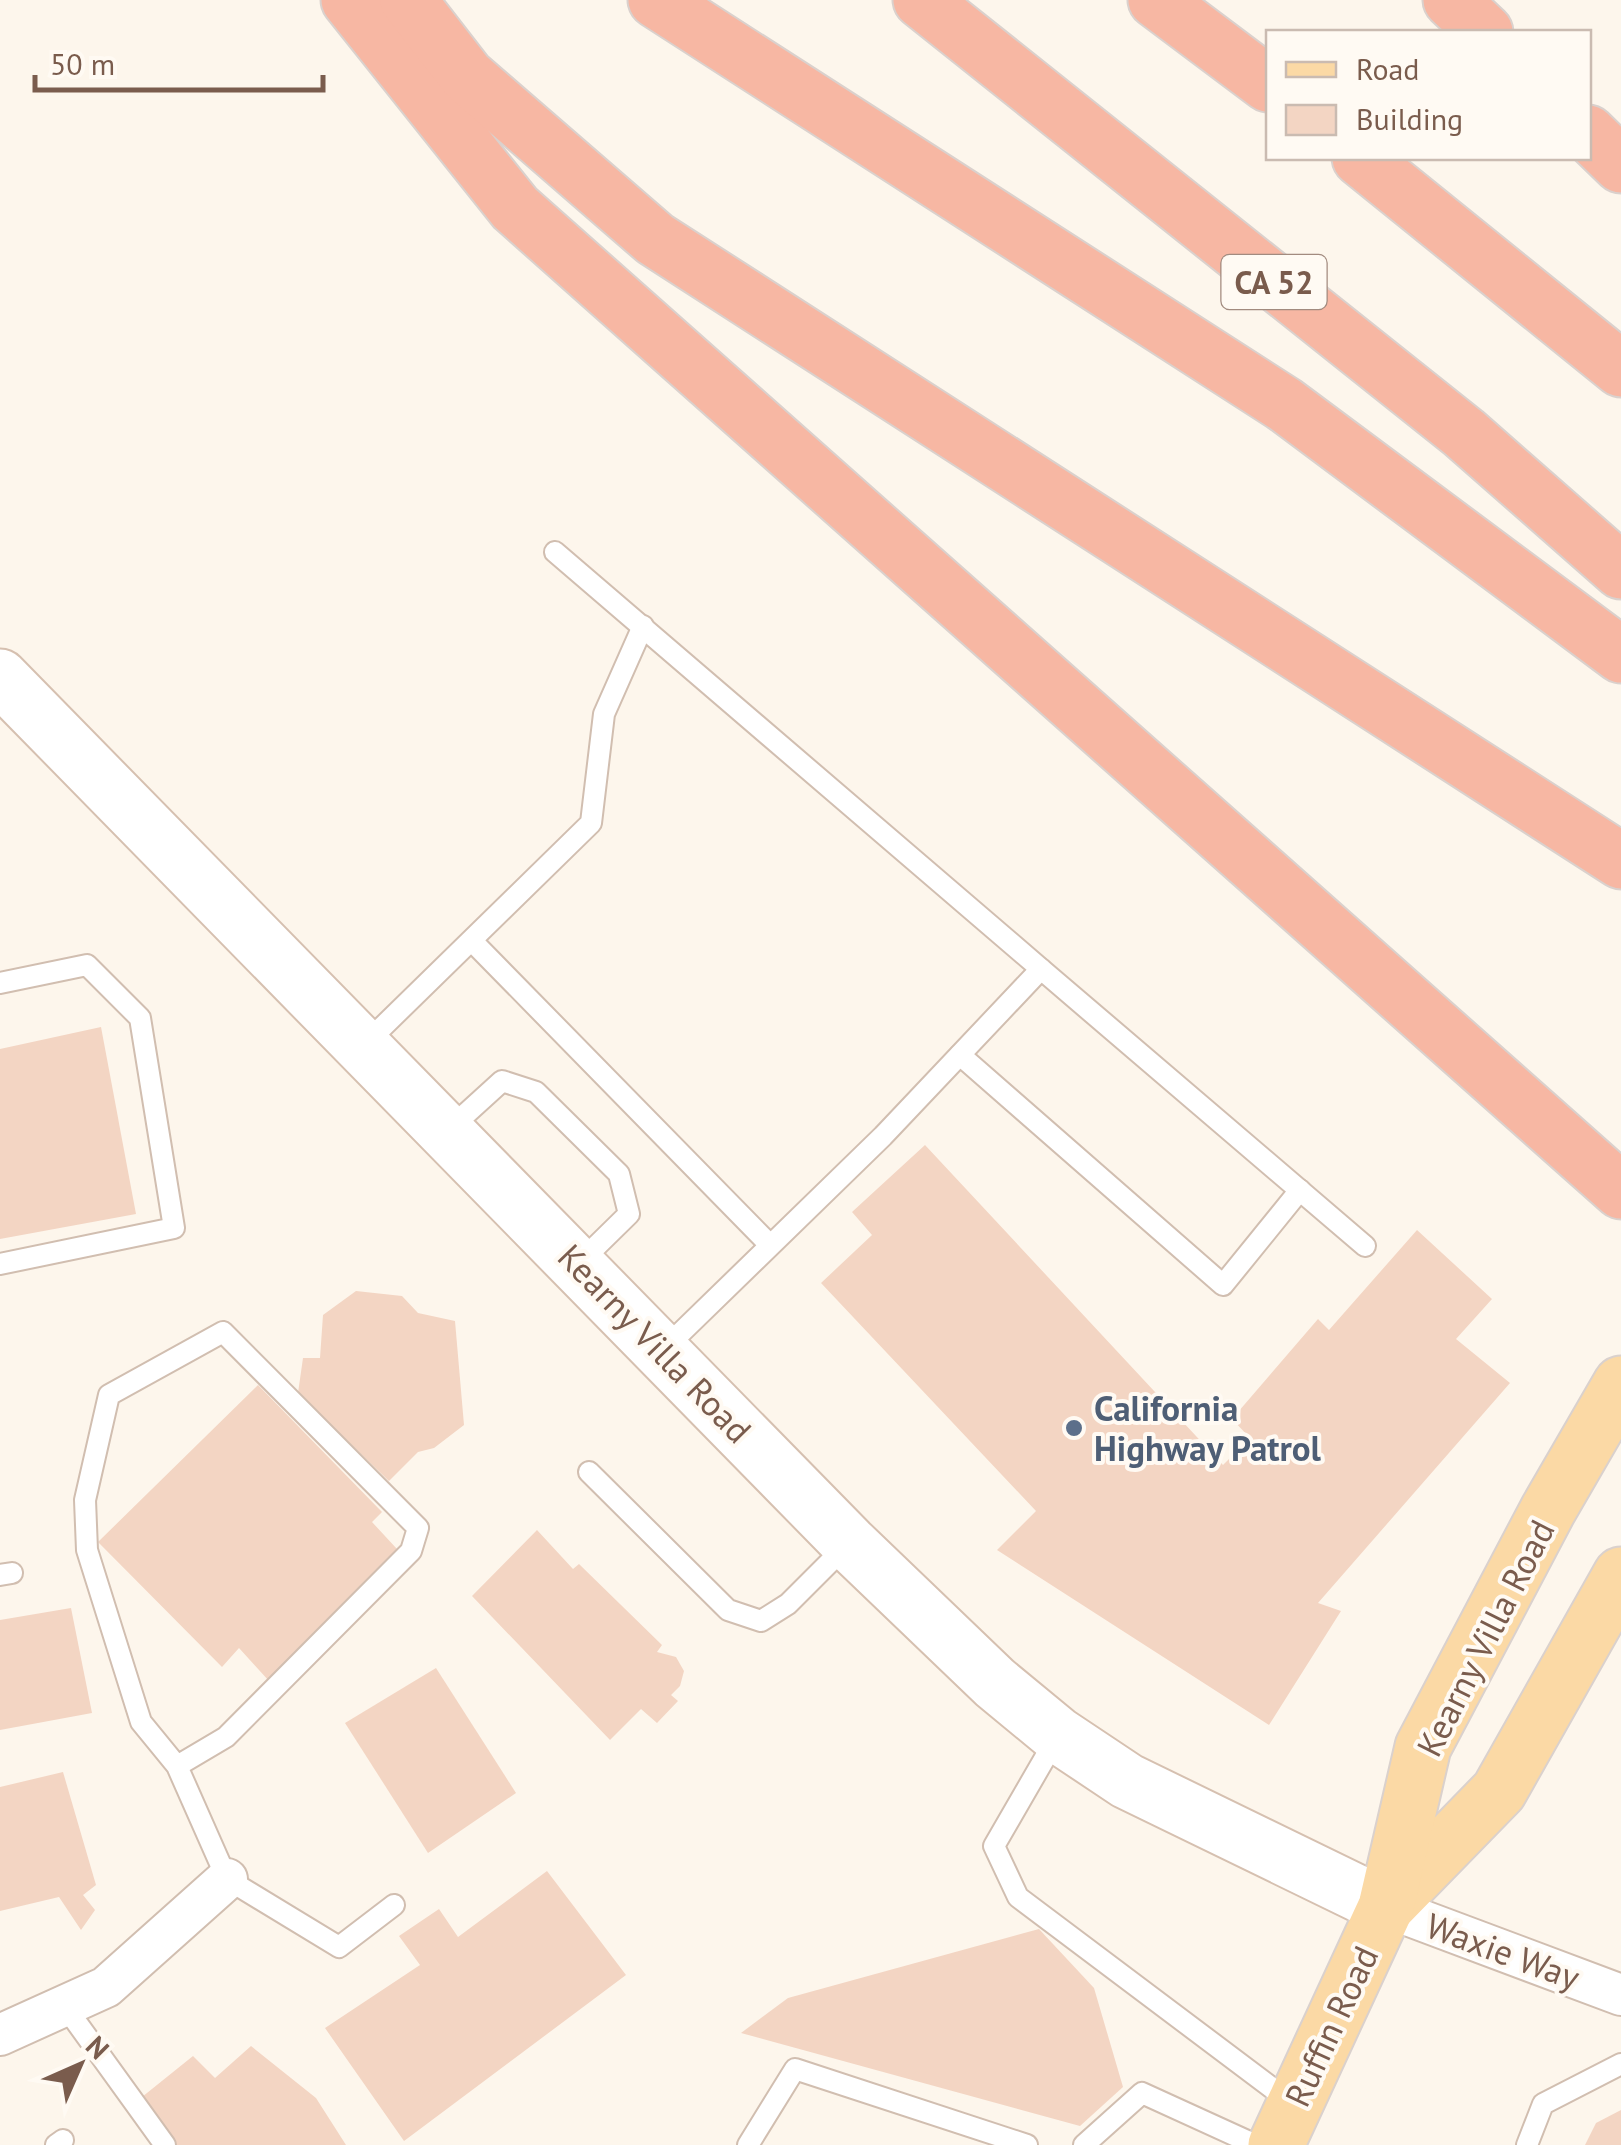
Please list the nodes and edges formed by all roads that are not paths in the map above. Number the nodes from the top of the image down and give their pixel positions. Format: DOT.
graph roads {
  1 [pos="349,0"];
  2 [pos="408,0"];
  3 [pos="656,0"];
  4 [pos="920,0"];
  5 [pos="1156,0"];
  6 [pos="1451,0"];
  7 [pos="1482,30"];
  8 [pos="1266,82"];
  9 [pos="1591,136"];
  10 [pos="1362,160"];
  11 [pos="1621,165"];
  12 [pos="1621,369"];
  13 [pos="556,552"];
  14 [pos="1621,571"];
  15 [pos="643,626"];
  16 [pos="1621,654"];
  17 [pos="0,677"];
  18 [pos="1621,862"];
  19 [pos="472,941"];
  20 [pos="1041,968"];
  21 [pos="0,983"];
  22 [pos="362,1048"];
  23 [pos="960,1055"];
  24 [pos="446,1132"];
  25 [pos="1300,1190"];
  26 [pos="1621,1191"];
  27 [pos="770,1245"];
  28 [pos="1365,1246"];
  29 [pos="0,1264"];
  30 [pos="578,1264"];
  31 [pos="663,1350"];
  32 [pos="1621,1384"];
  33 [pos="589,1472"];
  34 [pos="849,1543"];
  35 [pos="1621,1575"];
  36 [pos="1058,1735"];
  37 [pos="177,1766"];
  38 [pos="227,1879"];
  39 [pos="394,1904"];
  40 [pos="1386,1907"];
  41 [pos="1621,1995"];
  42 [pos="64,2005"];
  43 [pos="0,2035"];
  44 [pos="1621,2064"];
  45 [pos="1285,2125"];
  46 [pos="165,2145"];
  47 [pos="748,2145"];
  48 [pos="1026,2145"];
  49 [pos="1084,2145"];
  50 [pos="1256,2145"];
  51 [pos="1526,2145"];
  1 -- 26 [label="highway"];
  2 -- 18 [label="highway"];
  3 -- 16 [label="highway"];
  4 -- 14 [label="highway, CA 52"];
  5 -- 8 [label="highway"];
  6 -- 7 [label="highway"];
  9 -- 11 [label="highway"];
  10 -- 12 [label="highway"];
  13 -- 15 [label="lane"];
  15 -- 19 [label="lane"];
  15 -- 20 [label="lane"];
  17 -- 22 [label="main road, Kearny Villa Road"];
  19 -- 22 [label="lane"];
  19 -- 27 [label="lane"];
  20 -- 23 [label="lane"];
  20 -- 25 [label="lane"];
  21 -- 29 [label="lane"];
  22 -- 24 [label="main road, Kearny Villa Road"];
  23 -- 25 [label="lane"];
  23 -- 27 [label="lane"];
  24 -- 30 [label="main road, Kearny Villa Road"];
  24 -- 30 [label="lane"];
  25 -- 28 [label="lane"];
  27 -- 31 [label="lane"];
  30 -- 31 [label="main road, Kearny Villa Road"];
  31 -- 34 [label="main road, Kearny Villa Road"];
  32 -- 40 [label="main road, Kearny Villa Road"];
  33 -- 34 [label="lane"];
  34 -- 36 [label="main road, Kearny Villa Road"];
  35 -- 40 [label="main road"];
  36 -- 40 [label="main road, Kearny Villa Road"];
  36 -- 45 [label="lane"];
  37 -- 37 [label="lane"];
  37 -- 38 [label="lane"];
  38 -- 39 [label="lane"];
  38 -- 42 [label="street"];
  40 -- 41 [label="street, Waxie Way"];
  40 -- 45 [label="main road, Ruffin Road"];
  42 -- 43 [label="street"];
  42 -- 46 [label="lane"];
  44 -- 51 [label="lane"];
  47 -- 48 [label="lane"];
  49 -- 50 [label="lane"];
}
